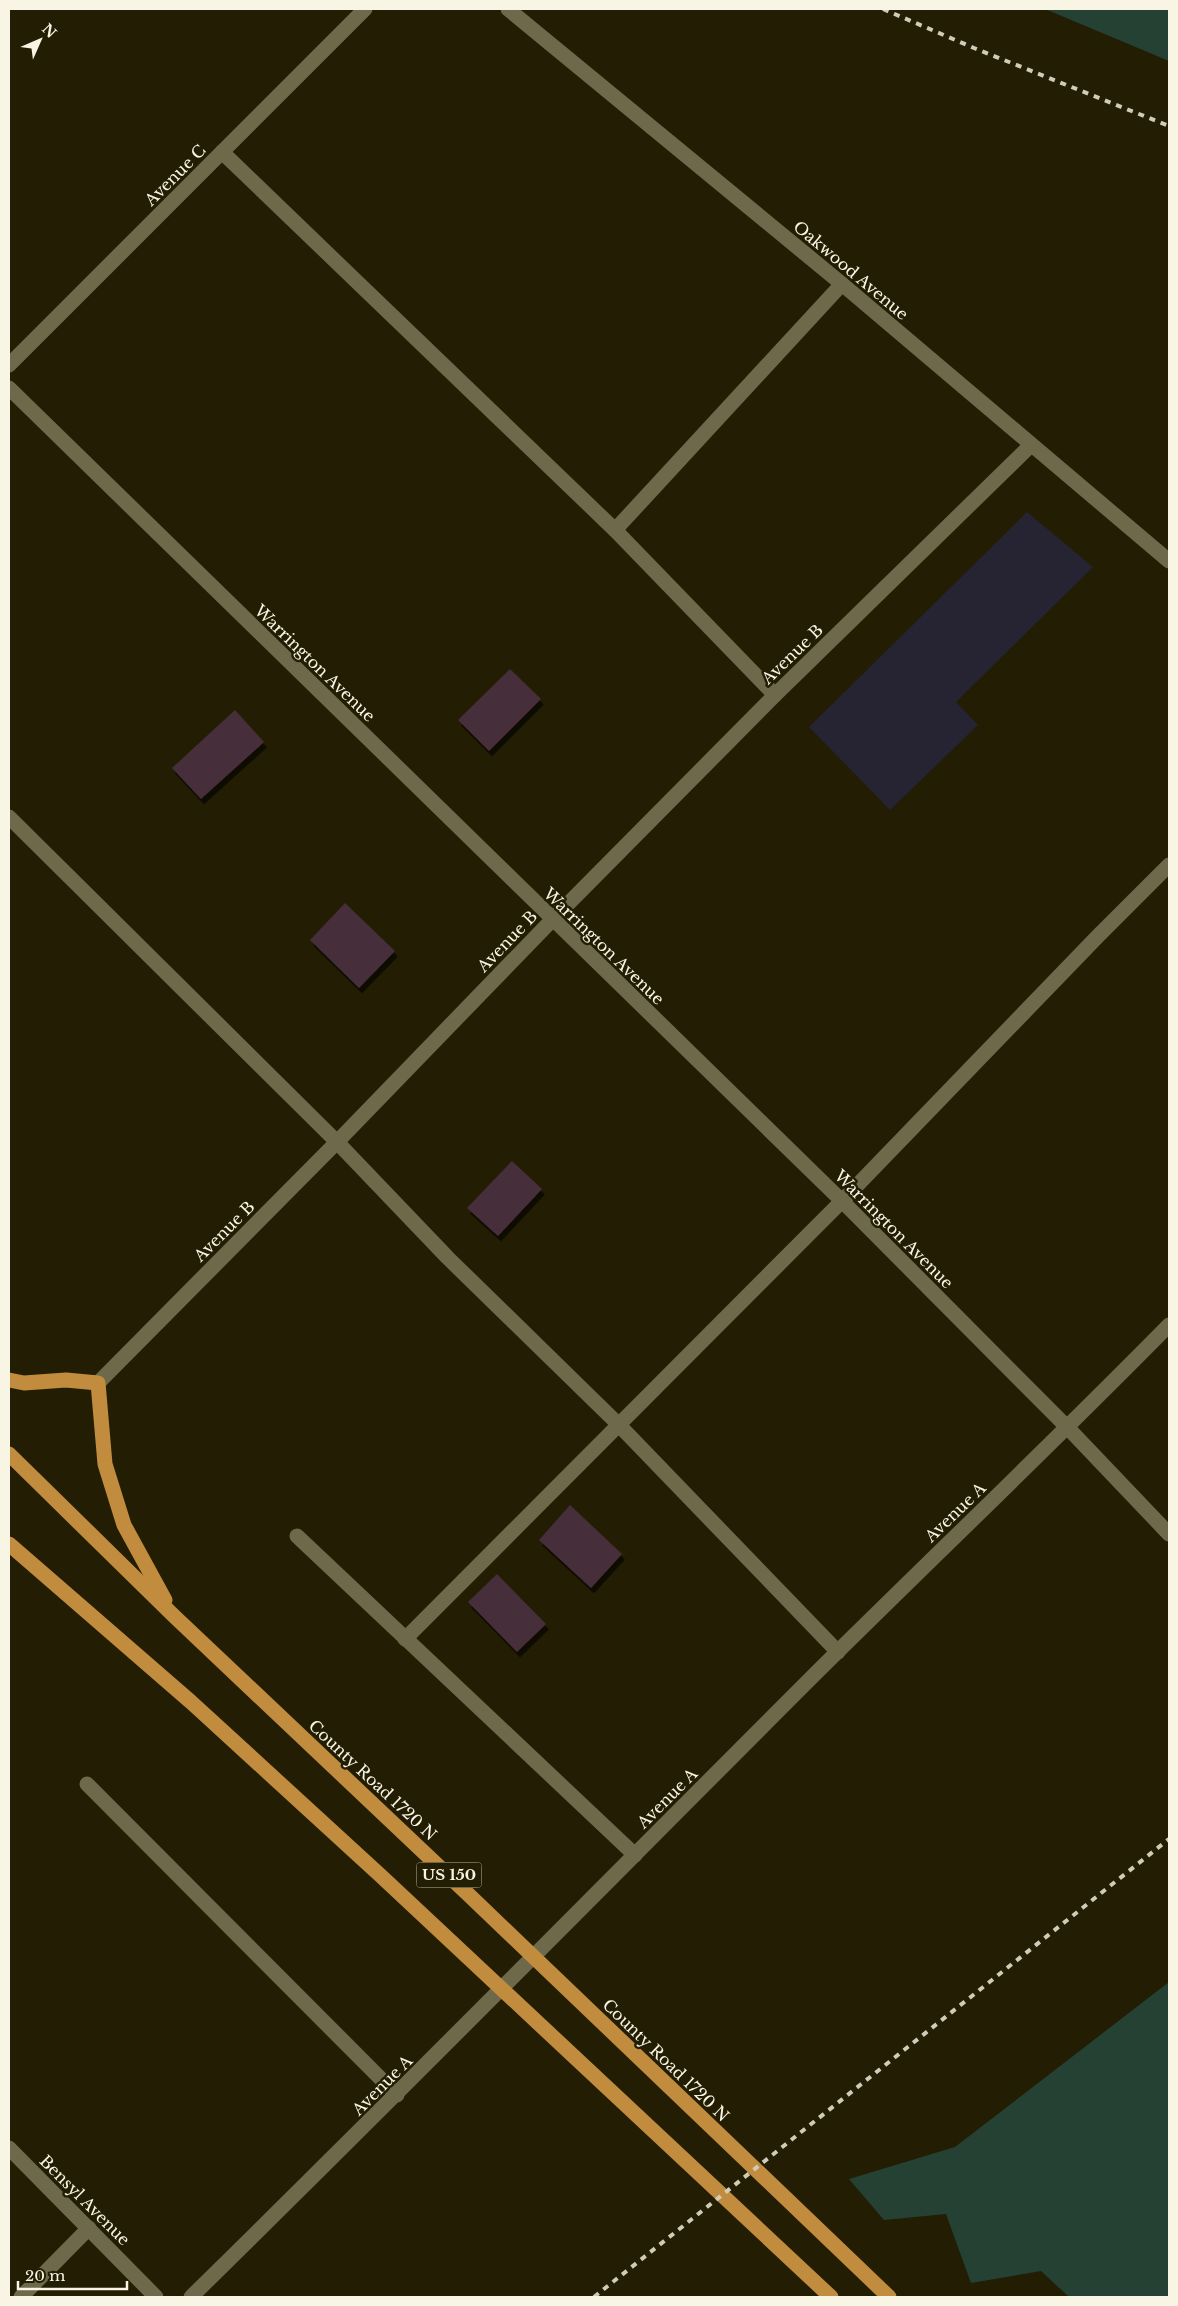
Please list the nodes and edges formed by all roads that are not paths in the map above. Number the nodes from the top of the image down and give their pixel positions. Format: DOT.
graph roads {
  1 [pos="365,9"];
  2 [pos="508,9"];
  3 [pos="222,152"];
  4 [pos="842,284"];
  5 [pos="9,365"];
  6 [pos="9,388"];
  7 [pos="1031,445"];
  8 [pos="614,530"];
  9 [pos="1169,561"];
  10 [pos="775,695"];
  11 [pos="9,817"];
  12 [pos="1169,865"];
  13 [pos="552,920"];
  14 [pos="337,1142"];
  15 [pos="842,1201"];
  16 [pos="1169,1325"];
  17 [pos="9,1380"];
  18 [pos="98,1383"];
  19 [pos="618,1424"];
  20 [pos="1068,1428"];
  21 [pos="9,1454"];
  22 [pos="1169,1534"];
  23 [pos="297,1536"];
  24 [pos="9,1544"];
  25 [pos="9,1558"];
  26 [pos="44,1575"];
  27 [pos="174,1616"];
  28 [pos="404,1639"];
  29 [pos="838,1652"];
  30 [pos="87,1784"];
  31 [pos="635,1854"];
  32 [pos="397,2095"];
  33 [pos="9,2148"];
  34 [pos="89,2228"];
  35 [pos="21,2297"];
  36 [pos="156,2297"];
  37 [pos="191,2297"];
  38 [pos="831,2297"];
  39 [pos="888,2297"];
  1 -- 3 [label="street, Avenue C"];
  2 -- 4 [label="street, Oakwood Avenue"];
  3 -- 5 [label="street, Avenue C"];
  3 -- 8 [label="street"];
  4 -- 7 [label="street, Oakwood Avenue"];
  4 -- 8 [label="street"];
  6 -- 13 [label="street, Warrington Avenue"];
  7 -- 9 [label="street, Oakwood Avenue"];
  7 -- 10 [label="street, Avenue B"];
  8 -- 10 [label="street"];
  10 -- 13 [label="street, Avenue B"];
  11 -- 14 [label="street"];
  12 -- 15 [label="street"];
  13 -- 14 [label="street, Avenue B"];
  13 -- 15 [label="street, Warrington Avenue"];
  14 -- 18 [label="street, Avenue B"];
  14 -- 19 [label="street"];
  15 -- 19 [label="street"];
  15 -- 20 [label="street, Warrington Avenue"];
  16 -- 20 [label="street, Avenue A"];
  17 -- 18 [label="main road"];
  18 -- 27 [label="main road"];
  19 -- 28 [label="street"];
  19 -- 29 [label="street"];
  20 -- 22 [label="street, Warrington Avenue"];
  20 -- 29 [label="street, Avenue A"];
  21 -- 27 [label="main road, County Road 1720 N / US 150"];
  23 -- 28 [label="street"];
  24 -- 26 [label="main road, US 150"];
  25 -- 26 [label="main road"];
  26 -- 38 [label="main road, US 150"];
  27 -- 39 [label="main road, County Road 1720 N / US 150"];
  28 -- 31 [label="street"];
  29 -- 31 [label="street, Avenue A"];
  30 -- 32 [label="street"];
  31 -- 32 [label="street, Avenue A"];
  32 -- 37 [label="street, Avenue A"];
  33 -- 34 [label="street, Bensyl Avenue"];
  34 -- 35 [label="street"];
  34 -- 36 [label="street, Bensyl Avenue"];
}
